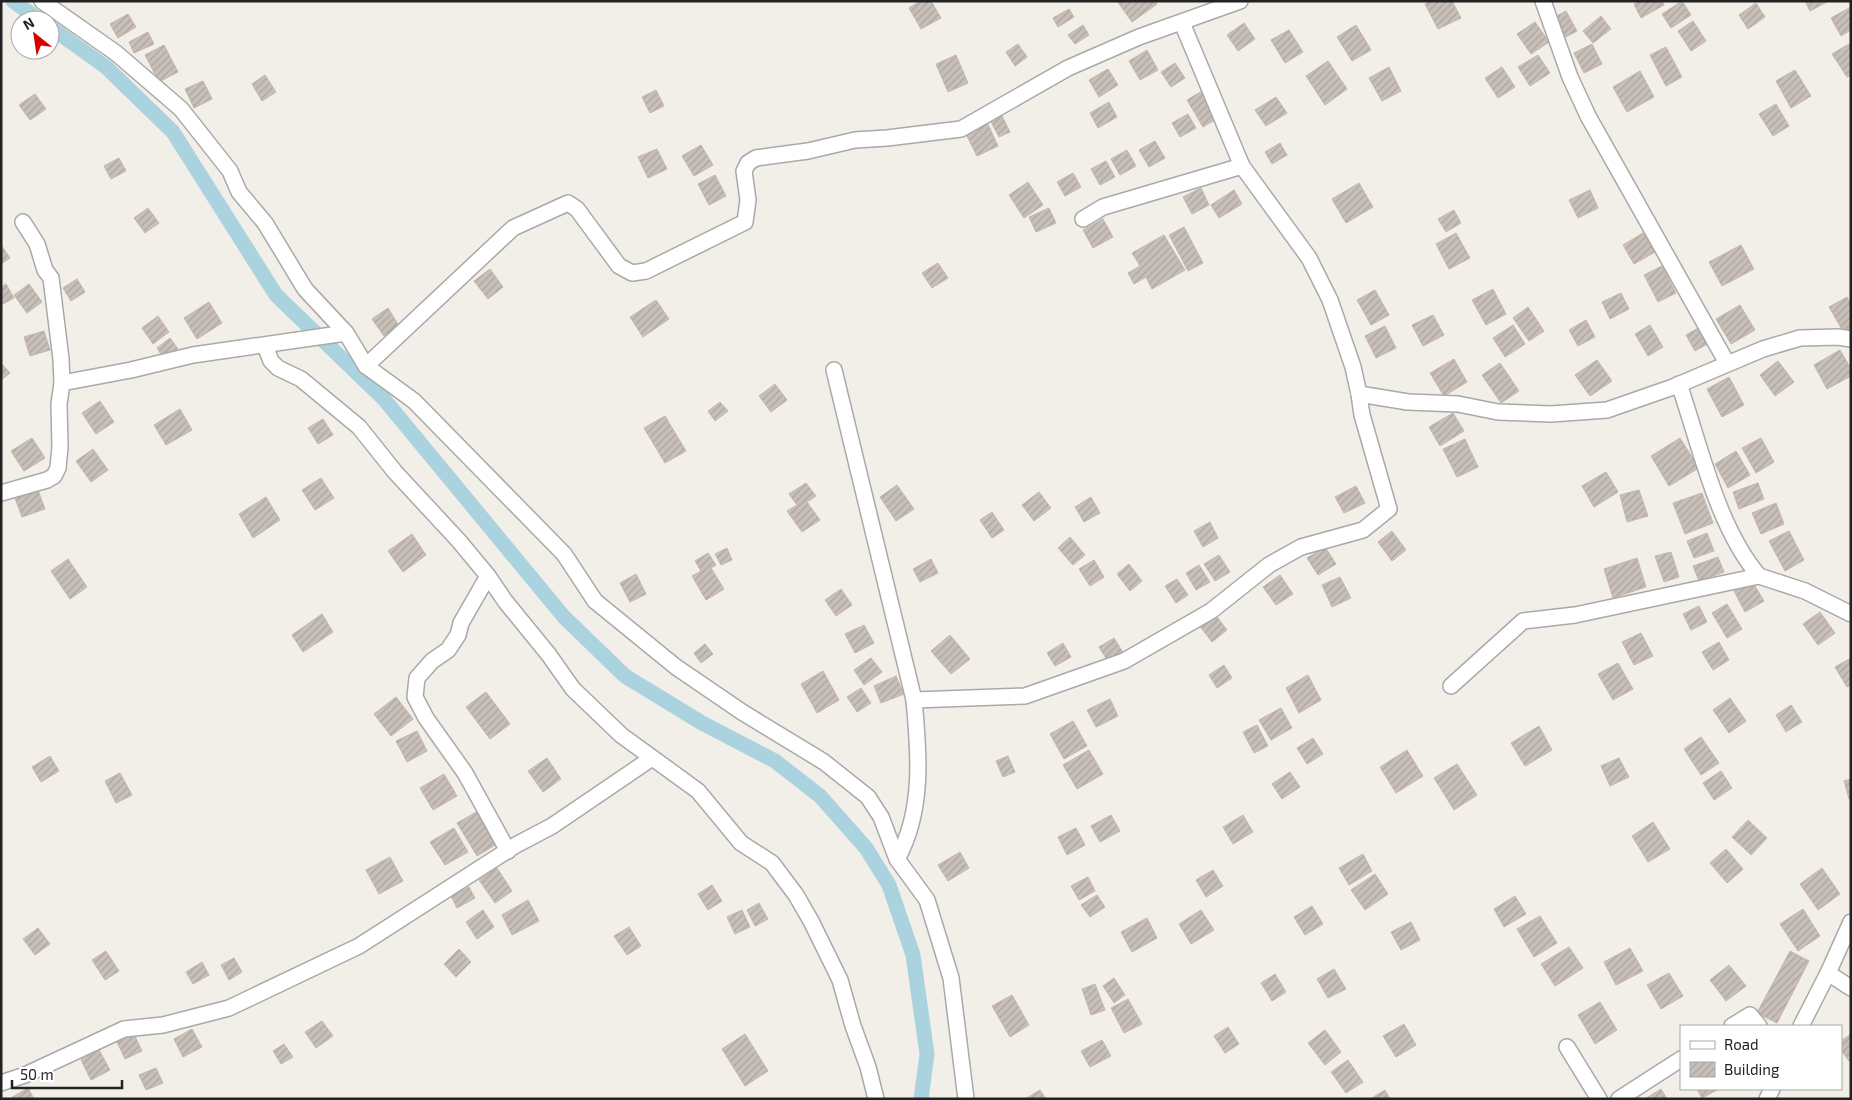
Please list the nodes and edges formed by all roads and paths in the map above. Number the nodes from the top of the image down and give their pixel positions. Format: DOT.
graph roads {
  1 [pos="42,1"];
  2 [pos="1240,1"];
  3 [pos="1543,1"];
  4 [pos="1182,24"];
  5 [pos="1242,166"];
  6 [pos="1083,220"];
  7 [pos="23,222"];
  8 [pos="346,333"];
  9 [pos="1851,339"];
  10 [pos="273,345"];
  11 [pos="1727,363"];
  12 [pos="366,366"];
  13 [pos="834,370"];
  14 [pos="62,383"];
  15 [pos="1679,384"];
  16 [pos="1359,394"];
  17 [pos="1,492"];
  18 [pos="488,576"];
  19 [pos="1759,576"];
  20 [pos="1851,614"];
  21 [pos="1451,686"];
  22 [pos="914,700"];
  23 [pos="652,758"];
  24 [pos="508,851"];
  25 [pos="897,859"];
  26 [pos="1851,922"];
  27 [pos="1828,972"];
  28 [pos="1851,988"];
  29 [pos="1734,1025"];
  30 [pos="1759,1025"];
  31 [pos="1802,1025"];
  32 [pos="1567,1047"];
  33 [pos="1680,1060"];
  34 [pos="1,1083"];
  35 [pos="876,1099"];
  36 [pos="966,1099"];
  37 [pos="1599,1099"];
  38 [pos="1620,1099"];
  1 -- 8 [label="street"];
  2 -- 4 [label="street"];
  3 -- 11 [label="street"];
  4 -- 5 [label="street"];
  4 -- 12 [label="street"];
  5 -- 6 [label="street"];
  5 -- 16 [label="street"];
  7 -- 14 [label="street"];
  8 -- 10 [label="street"];
  8 -- 12 [label="street"];
  9 -- 11 [label="street"];
  10 -- 14 [label="street"];
  10 -- 18 [label="street"];
  11 -- 15 [label="street"];
  12 -- 25 [label="street"];
  13 -- 22 [label="street"];
  14 -- 17 [label="street"];
  15 -- 16 [label="street"];
  15 -- 19 [label="street"];
  16 -- 22 [label="street"];
  18 -- 23 [label="street"];
  18 -- 24 [label="street"];
  19 -- 20 [label="street"];
  19 -- 21 [label="street"];
  22 -- 25 [label="street"];
  23 -- 24 [label="street"];
  23 -- 35 [label="street"];
  24 -- 34 [label="street"];
  25 -- 36 [label="street"];
  26 -- 27 [label="street"];
  27 -- 28 [label="street"];
  27 -- 31 [label="street"];
  29 -- 30 [label="street"];
  32 -- 37 [label="street"];
  33 -- 38 [label="street"];
}
